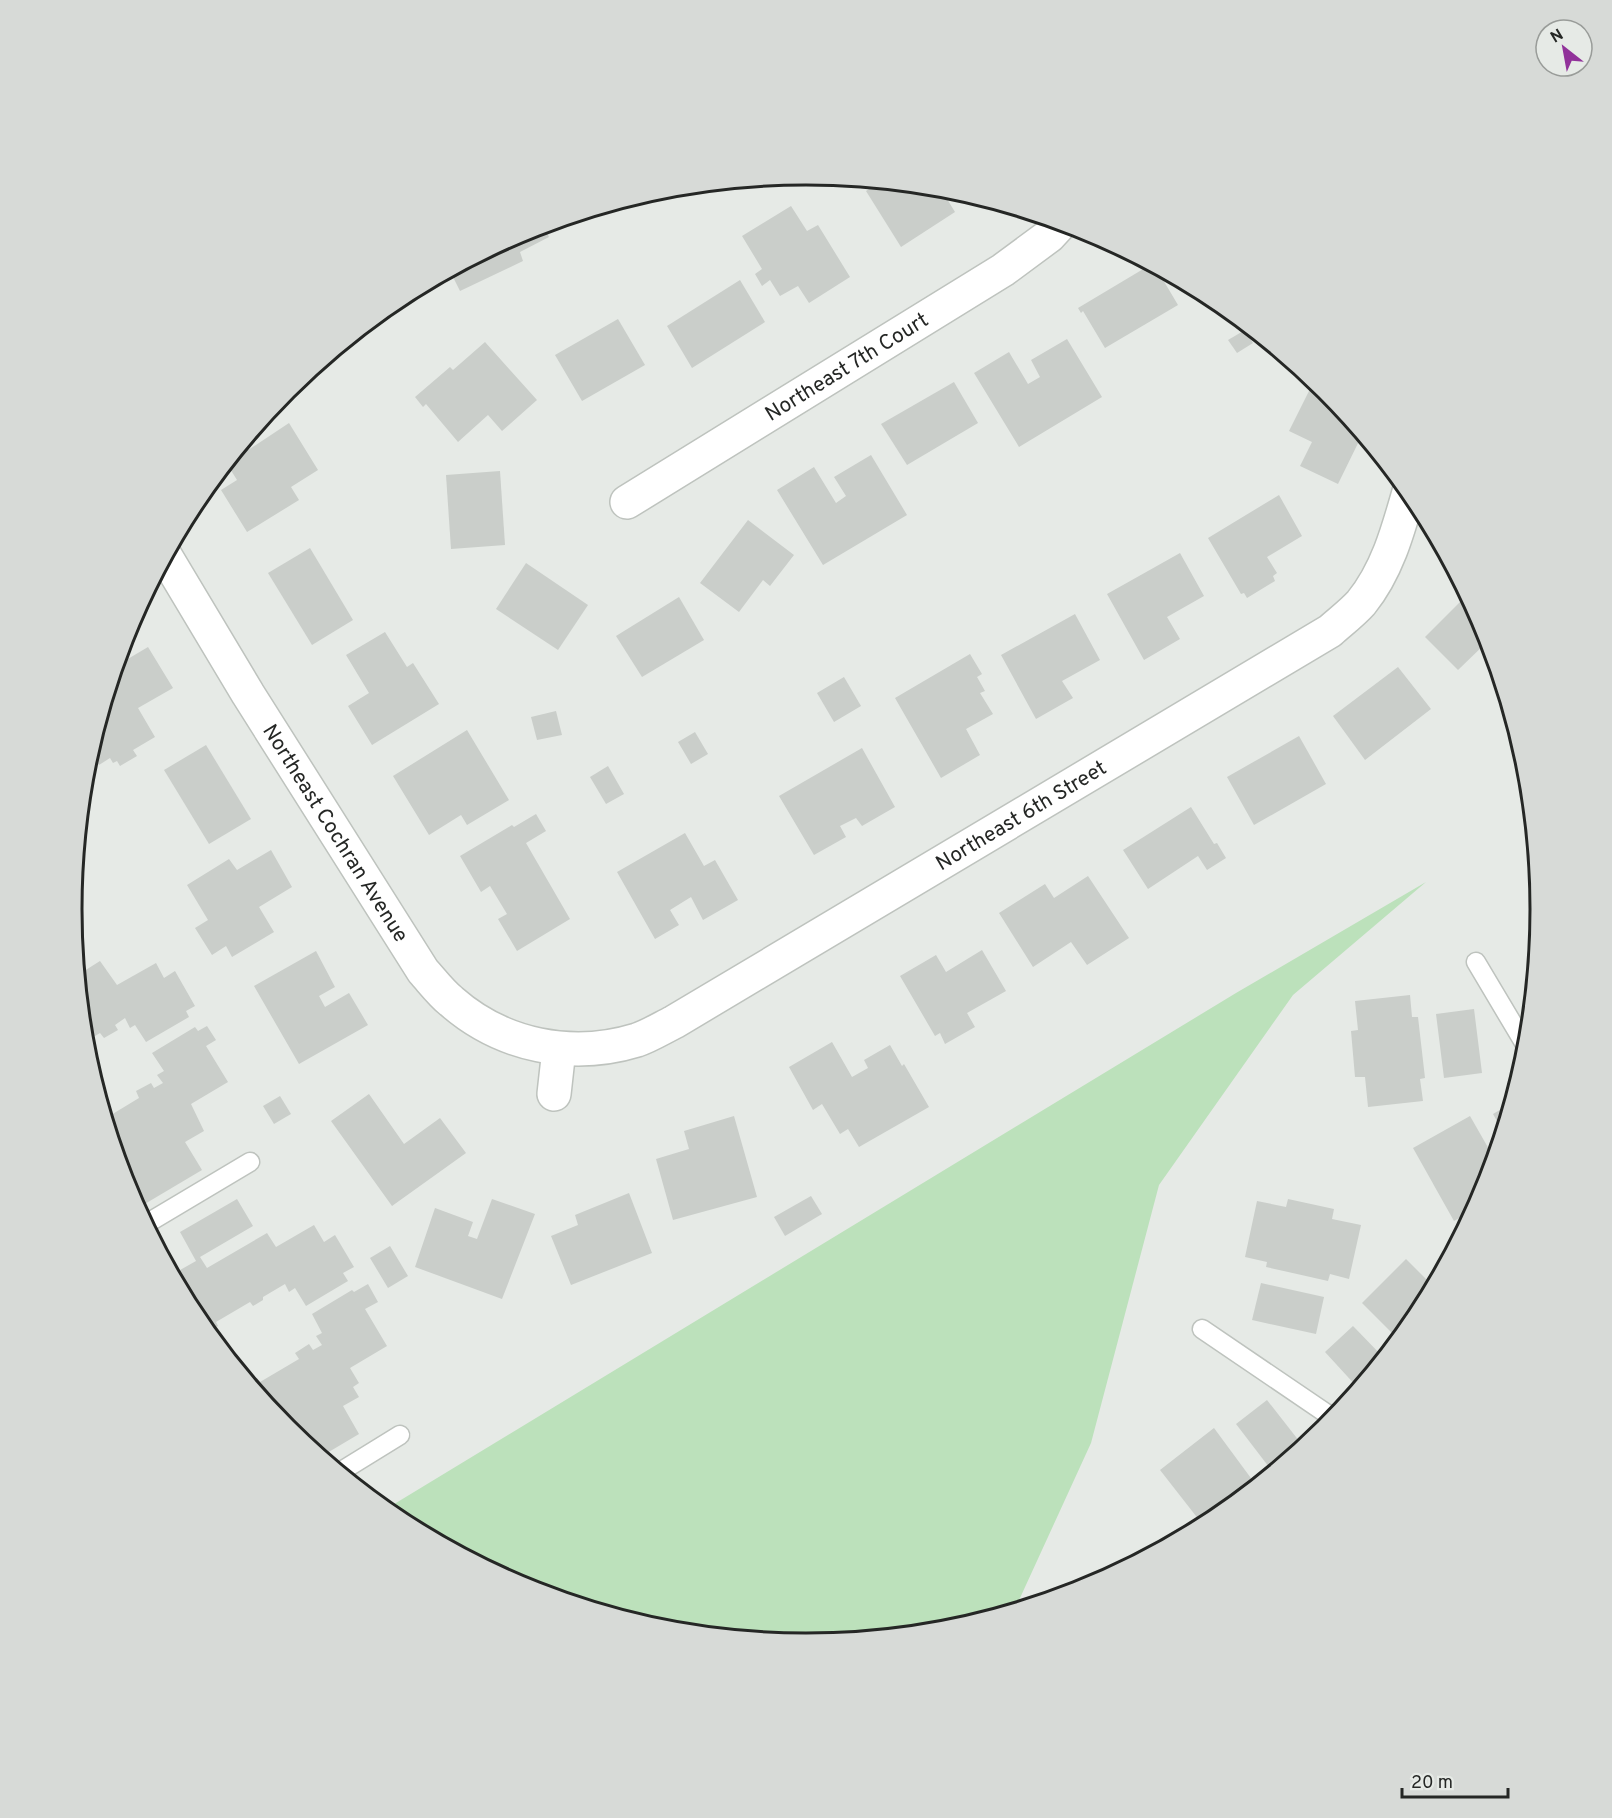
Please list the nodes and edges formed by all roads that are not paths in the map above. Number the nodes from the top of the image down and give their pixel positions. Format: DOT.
graph roads {
  1 [pos="1054,230"];
  2 [pos="627,502"];
  3 [pos="1406,504"];
  4 [pos="170,564"];
  5 [pos="1476,962"];
  6 [pos="1519,1032"];
  7 [pos="560,1049"];
  8 [pos="554,1094"];
  9 [pos="250,1162"];
  10 [pos="153,1220"];
  11 [pos="1202,1329"];
  12 [pos="1325,1413"];
  13 [pos="400,1436"];
  14 [pos="347,1468"];
  1 -- 2 [label="street, Northeast 7th Court"];
  3 -- 7 [label="street, Northeast 6th Street"];
  4 -- 7 [label="street, Northeast Cochran Avenue"];
  5 -- 6 [label="lane"];
  7 -- 8 [label="street"];
  9 -- 10 [label="lane"];
  11 -- 12 [label="lane"];
  13 -- 14 [label="lane"];
}
